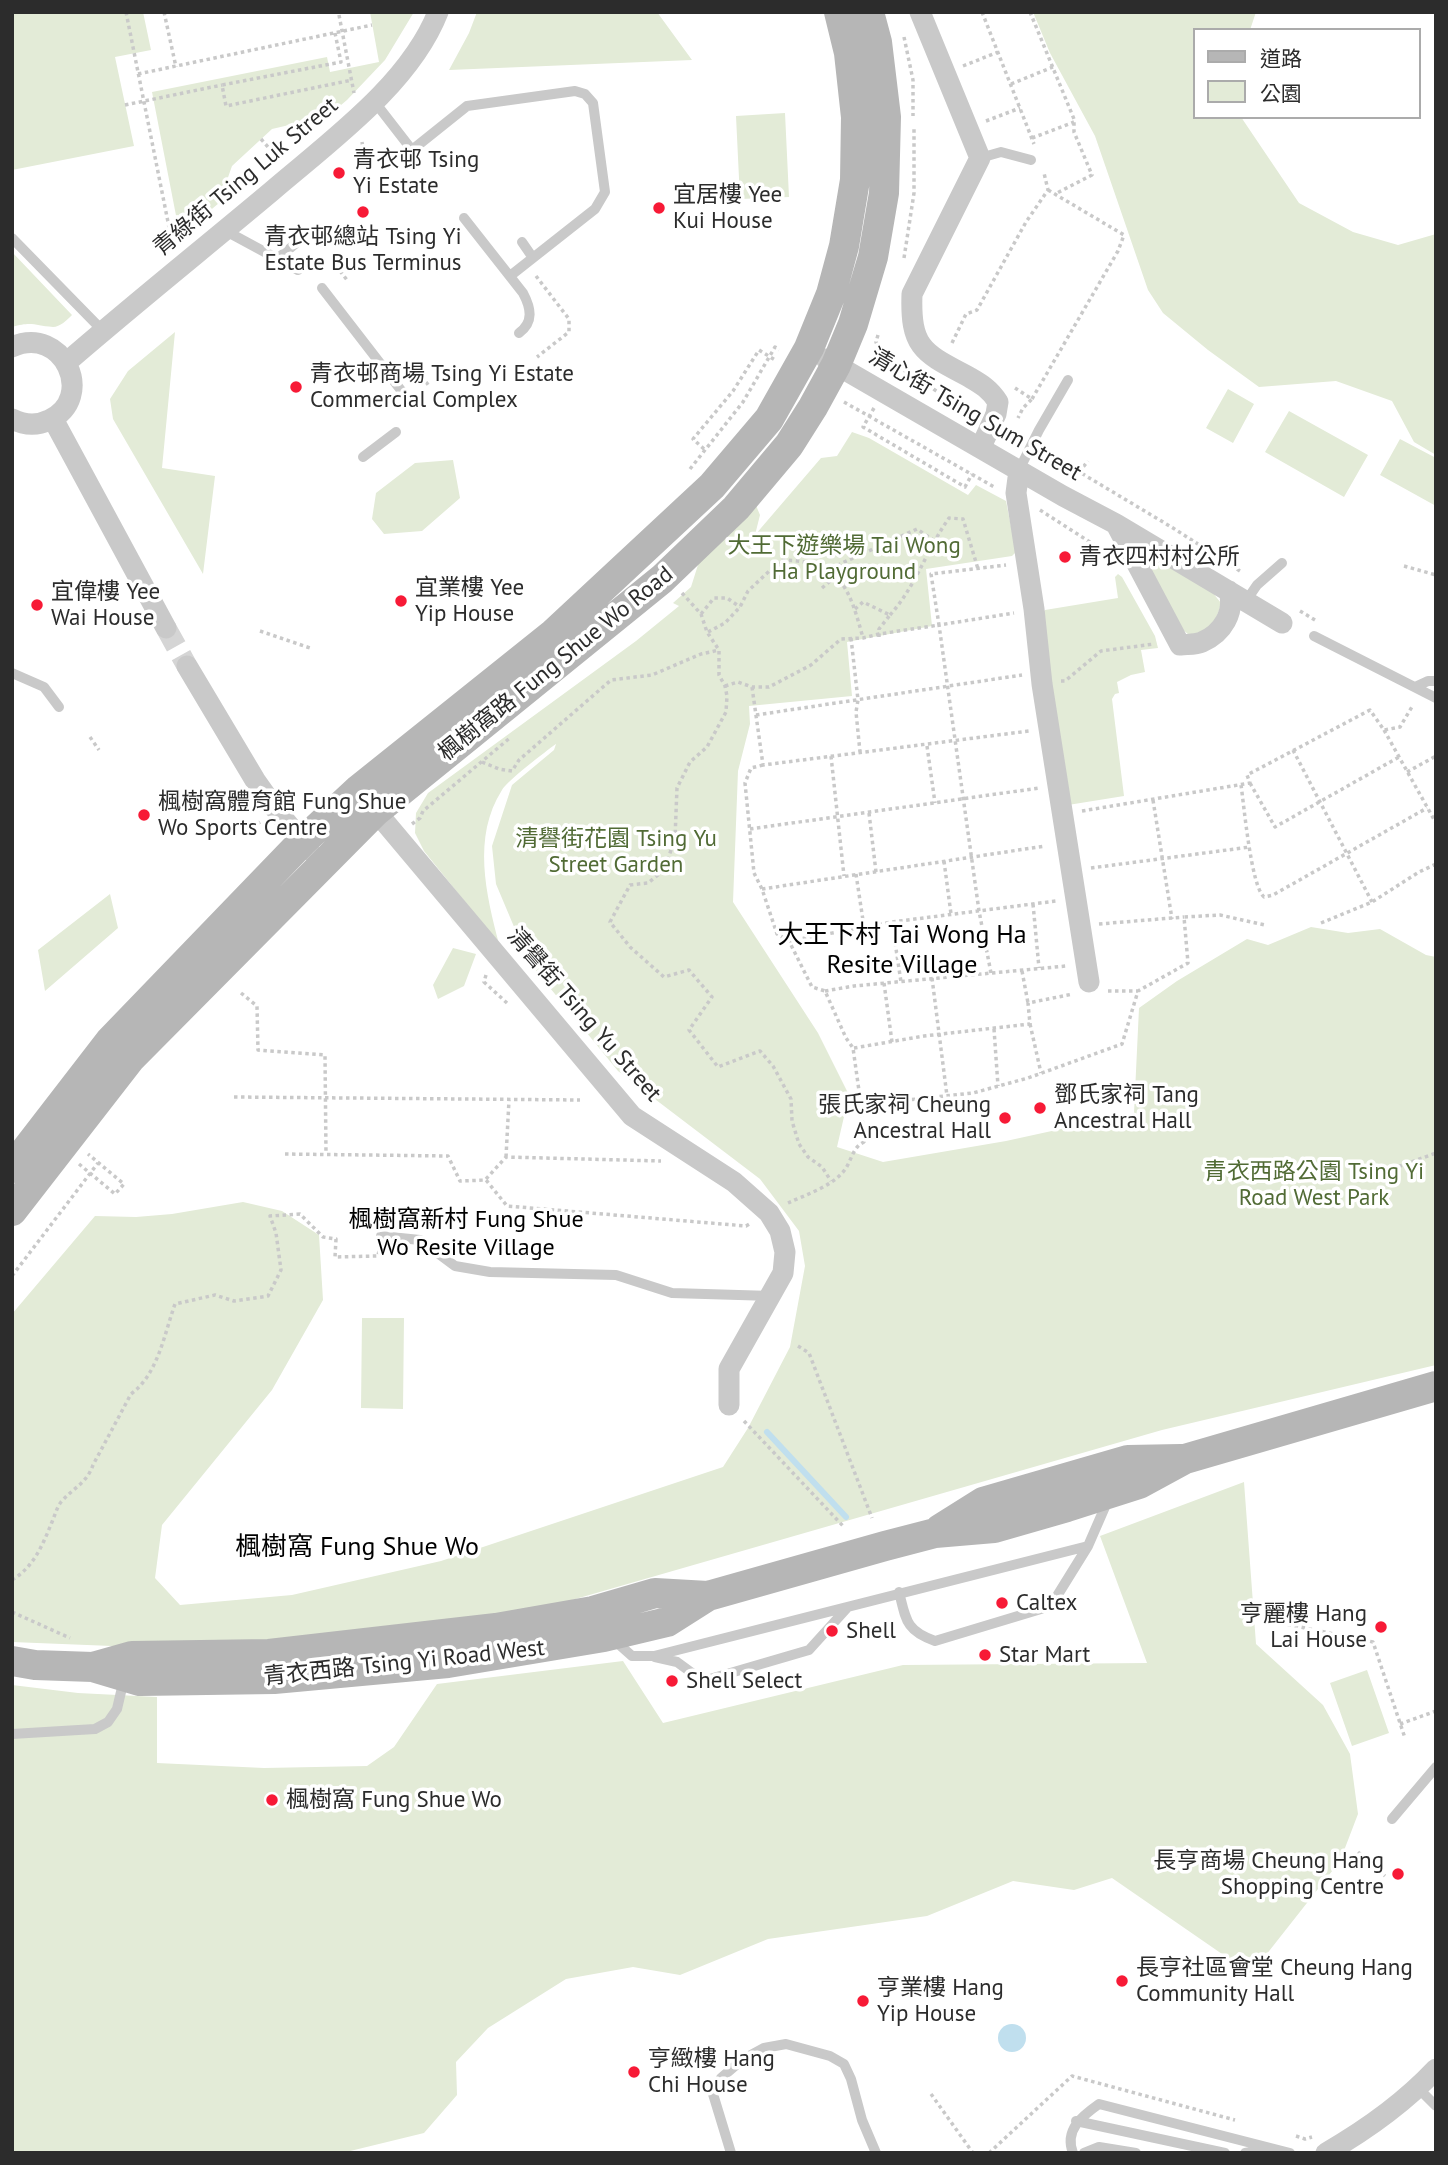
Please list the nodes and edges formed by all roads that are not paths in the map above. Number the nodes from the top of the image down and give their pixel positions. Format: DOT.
graph roads {
  1 [pos="438,12"];
  2 [pos="839,12"];
  3 [pos="869,12"];
  4 [pos="920,12"];
  5 [pos="365,103"];
  6 [pos="980,158"];
  7 [pos="1031,160"];
  8 [pos="464,218"];
  9 [pos="225,230"];
  10 [pos="12,238"];
  11 [pos="300,240"];
  12 [pos="522,243"];
  13 [pos="277,258"];
  14 [pos="534,258"];
  15 [pos="298,270"];
  16 [pos="510,276"];
  17 [pos="322,288"];
  18 [pos="103,331"];
  19 [pos="519,333"];
  20 [pos="12,347"];
  21 [pos="810,348"];
  22 [pos="67,362"];
  23 [pos="836,365"];
  24 [pos="1068,380"];
  25 [pos="407,398"];
  26 [pos="12,419"];
  27 [pos="53,419"];
  28 [pos="396,432"];
  29 [pos="981,447"];
  30 [pos="363,457"];
  31 [pos="1018,470"];
  32 [pos="1116,524"];
  33 [pos="1282,563"];
  34 [pos="1244,592"];
  35 [pos="1288,616"];
  36 [pos="166,628"];
  37 [pos="1314,636"];
  38 [pos="187,666"];
  39 [pos="12,673"];
  40 [pos="1436,681"];
  41 [pos="1418,688"];
  42 [pos="1436,698"];
  43 [pos="59,707"];
  44 [pos="367,800"];
  45 [pos="302,842"];
  46 [pos="322,866"];
  47 [pos="1089,979"];
  48 [pos="12,1168"];
  49 [pos="12,1211"];
  50 [pos="381,1236"];
  51 [pos="772,1296"];
  52 [pos="1436,1385"];
  53 [pos="729,1405"];
  54 [pos="1185,1459"];
  55 [pos="1110,1494"];
  56 [pos="935,1532"];
  57 [pos="1088,1546"];
  58 [pos="899,1592"];
  59 [pos="708,1596"];
  60 [pos="847,1608"];
  61 [pos="610,1636"];
  62 [pos="654,1656"];
  63 [pos="12,1661"];
  64 [pos="93,1667"];
  65 [pos="124,1676"];
  66 [pos="12,1734"];
  67 [pos="1436,1768"];
  68 [pos="1392,1819"];
  69 [pos="1436,2068"];
  70 [pos="1417,2087"];
  71 [pos="1436,2106"];
  72 [pos="1076,2121"];
  73 [pos="1273,2148"];
  74 [pos="1322,2148"];
  75 [pos="732,2153"];
  76 [pos="876,2153"];
  77 [pos="1073,2153"];
  78 [pos="1084,2153"];
  79 [pos="1136,2153"];
  80 [pos="1225,2153"];
  81 [pos="1245,2153"];
  82 [pos="1290,2153"];
  1 -- 5 [label="street, 青綠街 Tsing Luk Street"];
  2 -- 21 [label="main road, 楓樹窩路 Fung Shue Wo Road"];
  3 -- 23 [label="main road, 楓樹窩路 Fung Shue Wo Road"];
  4 -- 6 [label="street"];
  5 -- 9 [label="street, 青綠街 Tsing Luk Street"];
  5 -- 14 [label="lane"];
  6 -- 7 [label="lane"];
  6 -- 29 [label="street"];
  8 -- 16 [label="lane"];
  9 -- 13 [label="lane"];
  9 -- 18 [label="street, 青綠街 Tsing Luk Street"];
  10 -- 18 [label="lane"];
  11 -- 13 [label="lane"];
  12 -- 14 [label="lane"];
  13 -- 15 [label="lane"];
  14 -- 16 [label="lane"];
  16 -- 19 [label="lane"];
  17 -- 25 [label="lane"];
  18 -- 22 [label="street, 青綠街 Tsing Luk Street"];
  20 -- 22 [label="street"];
  21 -- 23 [label="street, 清心街 Tsing Sum Street"];
  21 -- 44 [label="main road, 楓樹窩路 Fung Shue Wo Road"];
  22 -- 27 [label="street"];
  23 -- 29 [label="street, 清心街 Tsing Sum Street"];
  23 -- 44 [label="main road, 楓樹窩路 Fung Shue Wo Road"];
  24 -- 31 [label="lane"];
  26 -- 27 [label="street"];
  27 -- 36 [label="street"];
  28 -- 30 [label="lane"];
  29 -- 31 [label="street, 清心街 Tsing Sum Street"];
  31 -- 32 [label="street, 清心街 Tsing Sum Street"];
  31 -- 47 [label="street"];
  32 -- 34 [label="street, 清心街 Tsing Sum Street"];
  32 -- 34 [label="street"];
  33 -- 34 [label="lane"];
  34 -- 35 [label="street, 清心街 Tsing Sum Street"];
  37 -- 41 [label="lane"];
  38 -- 45 [label="street"];
  39 -- 43 [label="lane"];
  40 -- 41 [label="lane"];
  41 -- 42 [label="lane"];
  44 -- 45 [label="main road, 楓樹窩路 Fung Shue Wo Road"];
  44 -- 46 [label="main road, 楓樹窩路 Fung Shue Wo Road"];
  44 -- 51 [label="street, 清譽街 Tsing Yu Street"];
  45 -- 46 [label="street"];
  45 -- 48 [label="main road, 楓樹窩路 Fung Shue Wo Road"];
  46 -- 49 [label="main road, 楓樹窩路 Fung Shue Wo Road"];
  50 -- 51 [label="lane"];
  51 -- 53 [label="street, 清譽街 Tsing Yu Street"];
  52 -- 54 [label="main road, 青衣西路 Tsing Yi Road West"];
  54 -- 55 [label="main road, 青衣西路 Tsing Yi Road West"];
  54 -- 56 [label="main road, 青衣西路 Tsing Yi Road West"];
  55 -- 56 [label="main road, 青衣西路 Tsing Yi Road West"];
  55 -- 57 [label="lane"];
  56 -- 59 [label="main road, 青衣西路 Tsing Yi Road West"];
  57 -- 58 [label="lane"];
  57 -- 58 [label="lane"];
  58 -- 60 [label="lane"];
  59 -- 61 [label="main road, 青衣西路 Tsing Yi Road West"];
  59 -- 64 [label="main road, 青衣西路 Tsing Yi Road West"];
  60 -- 62 [label="lane"];
  60 -- 62 [label="lane"];
  61 -- 62 [label="lane"];
  61 -- 65 [label="main road, 青衣西路 Tsing Yi Road West"];
  63 -- 64 [label="main road, 青衣西路 Tsing Yi Road West"];
  64 -- 65 [label="main road, 青衣西路 Tsing Yi Road West"];
  65 -- 66 [label="lane"];
  67 -- 68 [label="lane"];
  69 -- 70 [label="street"];
  70 -- 71 [label="lane"];
  70 -- 74 [label="street"];
  72 -- 73 [label="lane"];
  72 -- 77 [label="lane"];
  72 -- 80 [label="lane"];
  73 -- 81 [label="lane"];
  73 -- 82 [label="lane"];
  75 -- 76 [label="lane"];
  78 -- 79 [label="lane"];
}
